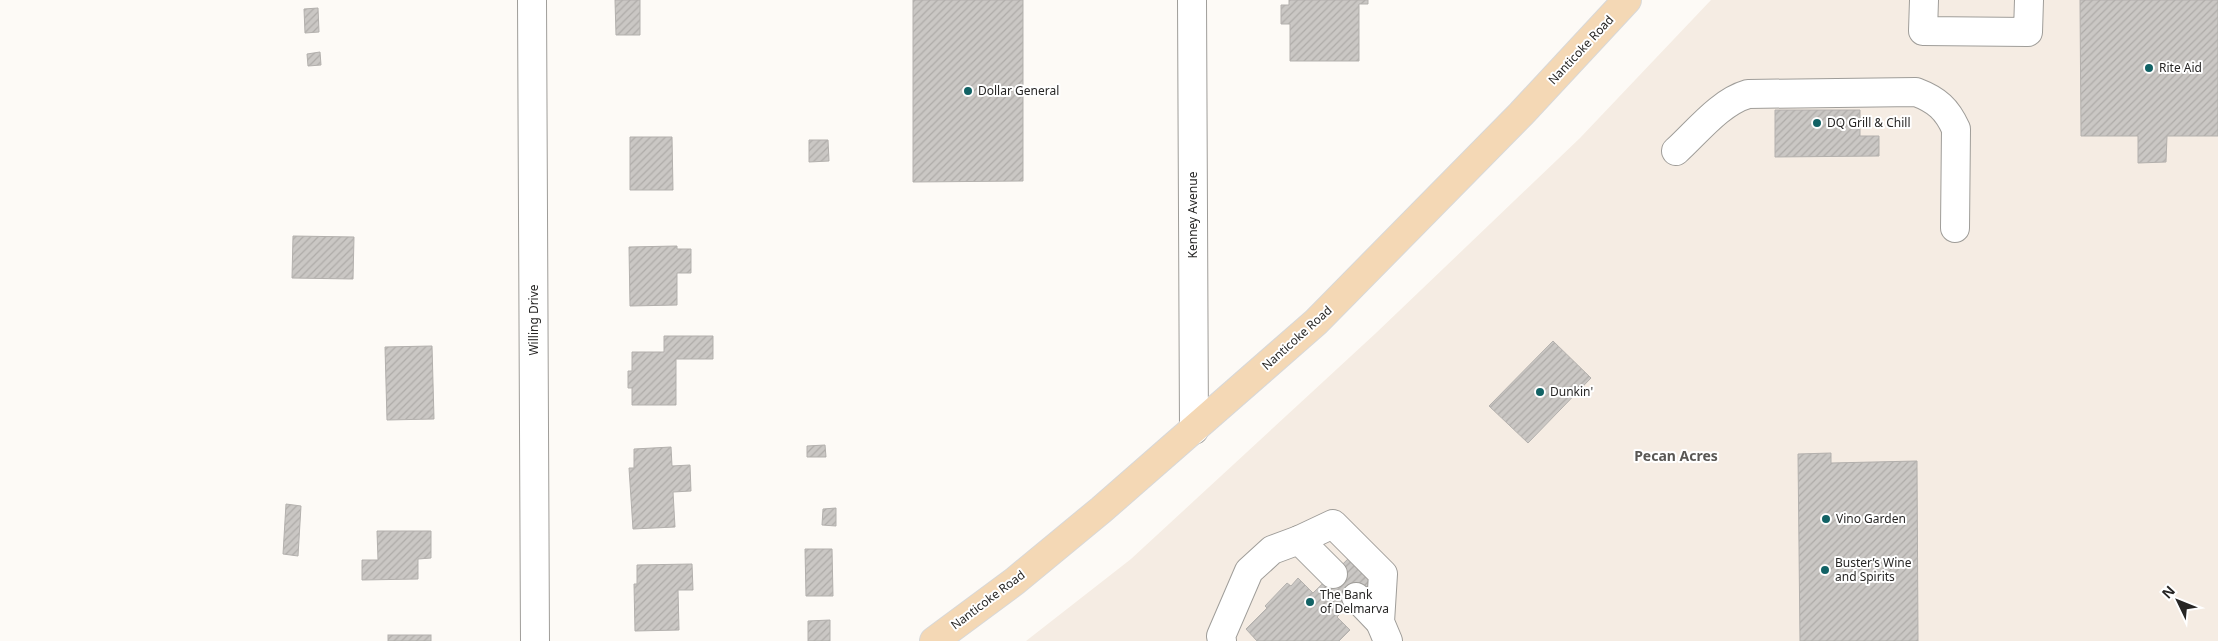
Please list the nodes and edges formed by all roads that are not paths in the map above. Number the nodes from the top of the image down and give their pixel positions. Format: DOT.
graph roads {
  1 [pos="532,0"];
  2 [pos="1192,0"];
  3 [pos="1627,0"];
  4 [pos="1924,0"];
  5 [pos="2029,0"];
  6 [pos="1676,151"];
  7 [pos="1955,228"];
  8 [pos="1194,430"];
  9 [pos="1299,540"];
  10 [pos="1333,574"];
  11 [pos="1356,597"];
  12 [pos="1384,632"];
  13 [pos="535,641"];
  14 [pos="934,641"];
  15 [pos="1222,641"];
  1 -- 13 [label="street, Willing Drive"];
  2 -- 8 [label="street, Kenney Avenue"];
  3 -- 8 [label="main road, Nanticoke Road"];
  4 -- 5 [label="street"];
  6 -- 7 [label="street"];
  8 -- 14 [label="main road, Nanticoke Road"];
  9 -- 10 [label="street"];
  9 -- 12 [label="street"];
  9 -- 15 [label="street"];
  11 -- 12 [label="street"];
}
